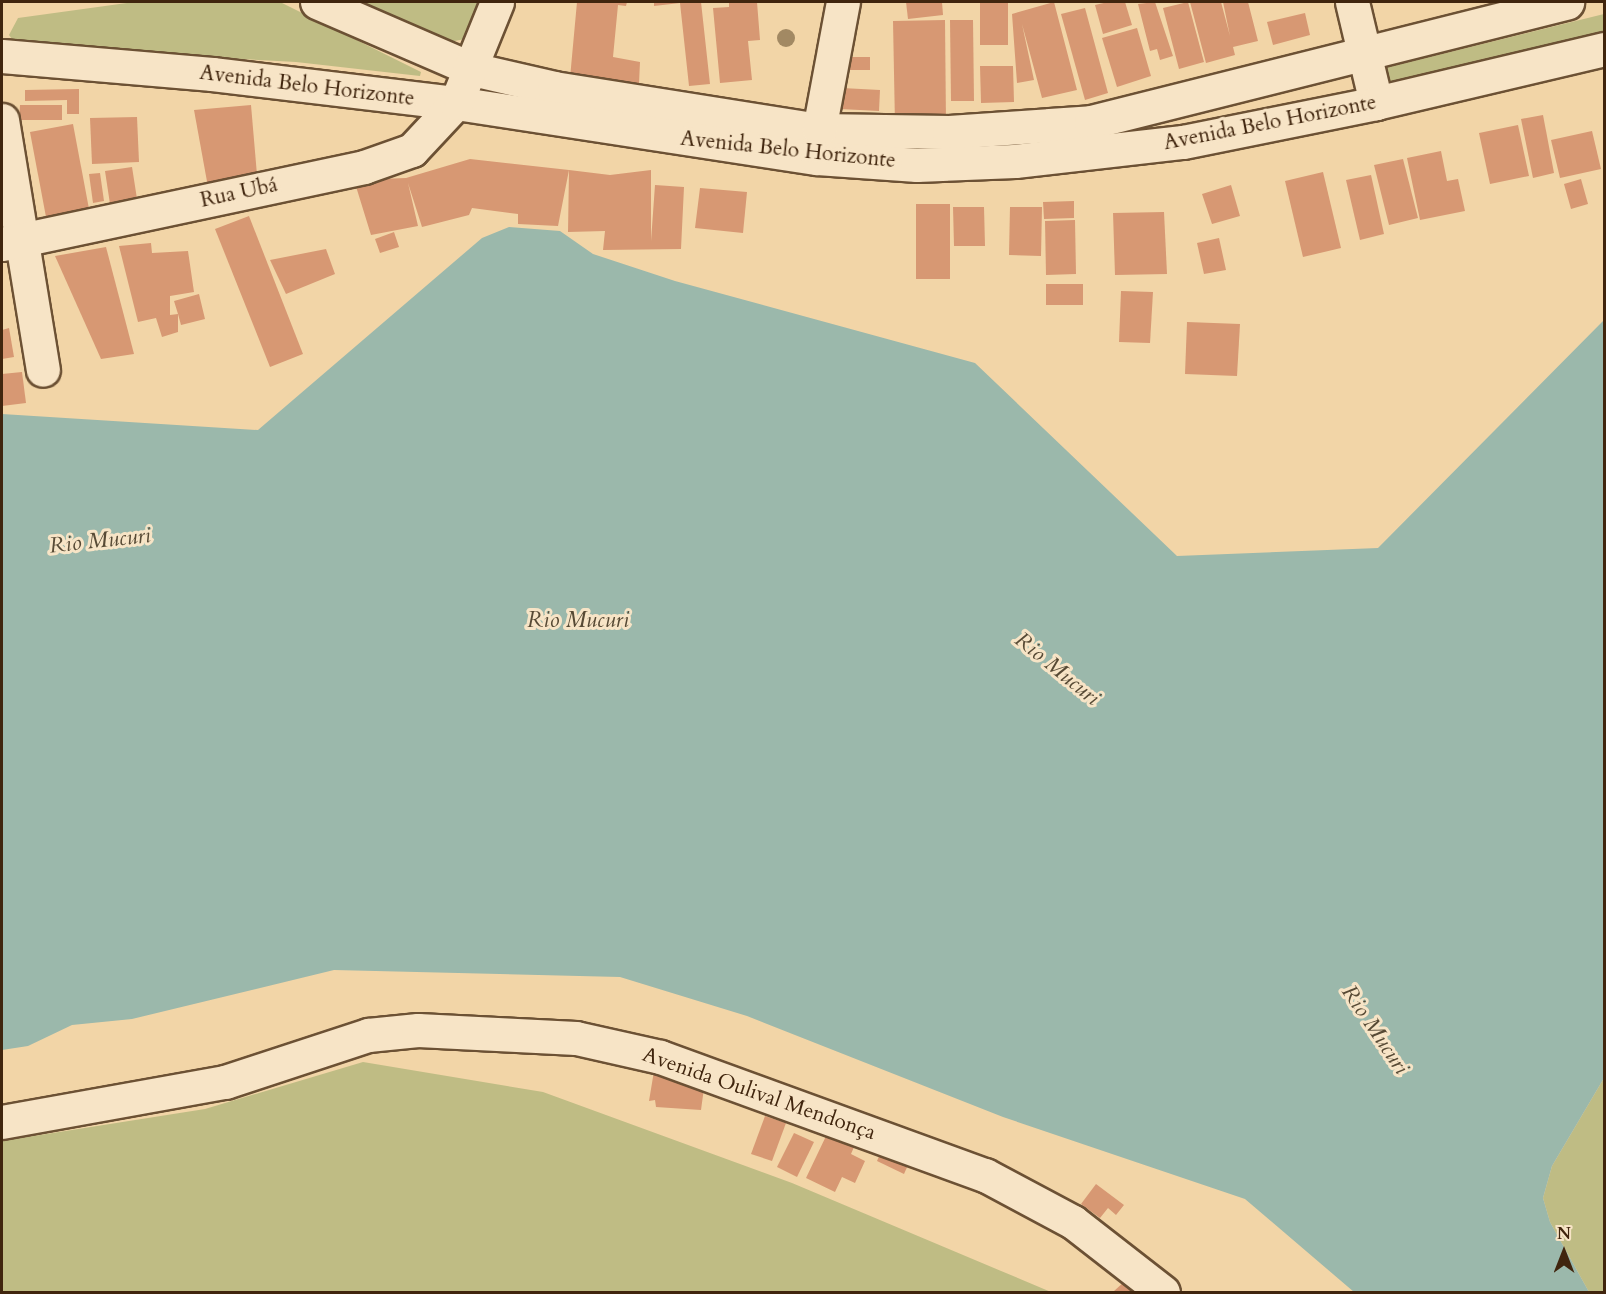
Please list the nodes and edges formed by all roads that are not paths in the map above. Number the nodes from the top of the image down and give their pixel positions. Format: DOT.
graph roads {
  1 [pos="317,2"];
  2 [pos="497,2"];
  3 [pos="843,2"];
  4 [pos="1352,2"];
  5 [pos="1567,2"];
  6 [pos="1605,49"];
  7 [pos="1365,55"];
  8 [pos="2,56"];
  9 [pos="472,69"];
  10 [pos="456,103"];
  11 [pos="1376,104"];
  12 [pos="2,120"];
  13 [pos="819,130"];
  14 [pos="11,241"];
  15 [pos="43,370"];
  16 [pos="2,1122"];
  17 [pos="1163,1293"];
  1 -- 9 [label="street, Avenida Belo Horizonte"];
  2 -- 9 [label="street, Rua Ubá"];
  3 -- 13 [label="street"];
  4 -- 7 [label="street"];
  5 -- 7 [label="street, Avenida Belo Horizonte"];
  6 -- 11 [label="street, Avenida Belo Horizonte"];
  7 -- 11 [label="street"];
  7 -- 13 [label="street, Avenida Belo Horizonte"];
  8 -- 10 [label="street, Avenida Belo Horizonte"];
  9 -- 10 [label="street, Rua Ubá"];
  9 -- 13 [label="street, Avenida Belo Horizonte"];
  10 -- 11 [label="street, Avenida Belo Horizonte"];
  10 -- 14 [label="street, Rua Ubá"];
  12 -- 14 [label="street"];
  14 -- 15 [label="street"];
  16 -- 17 [label="street, Avenida Oulival Mendonça"];
}
